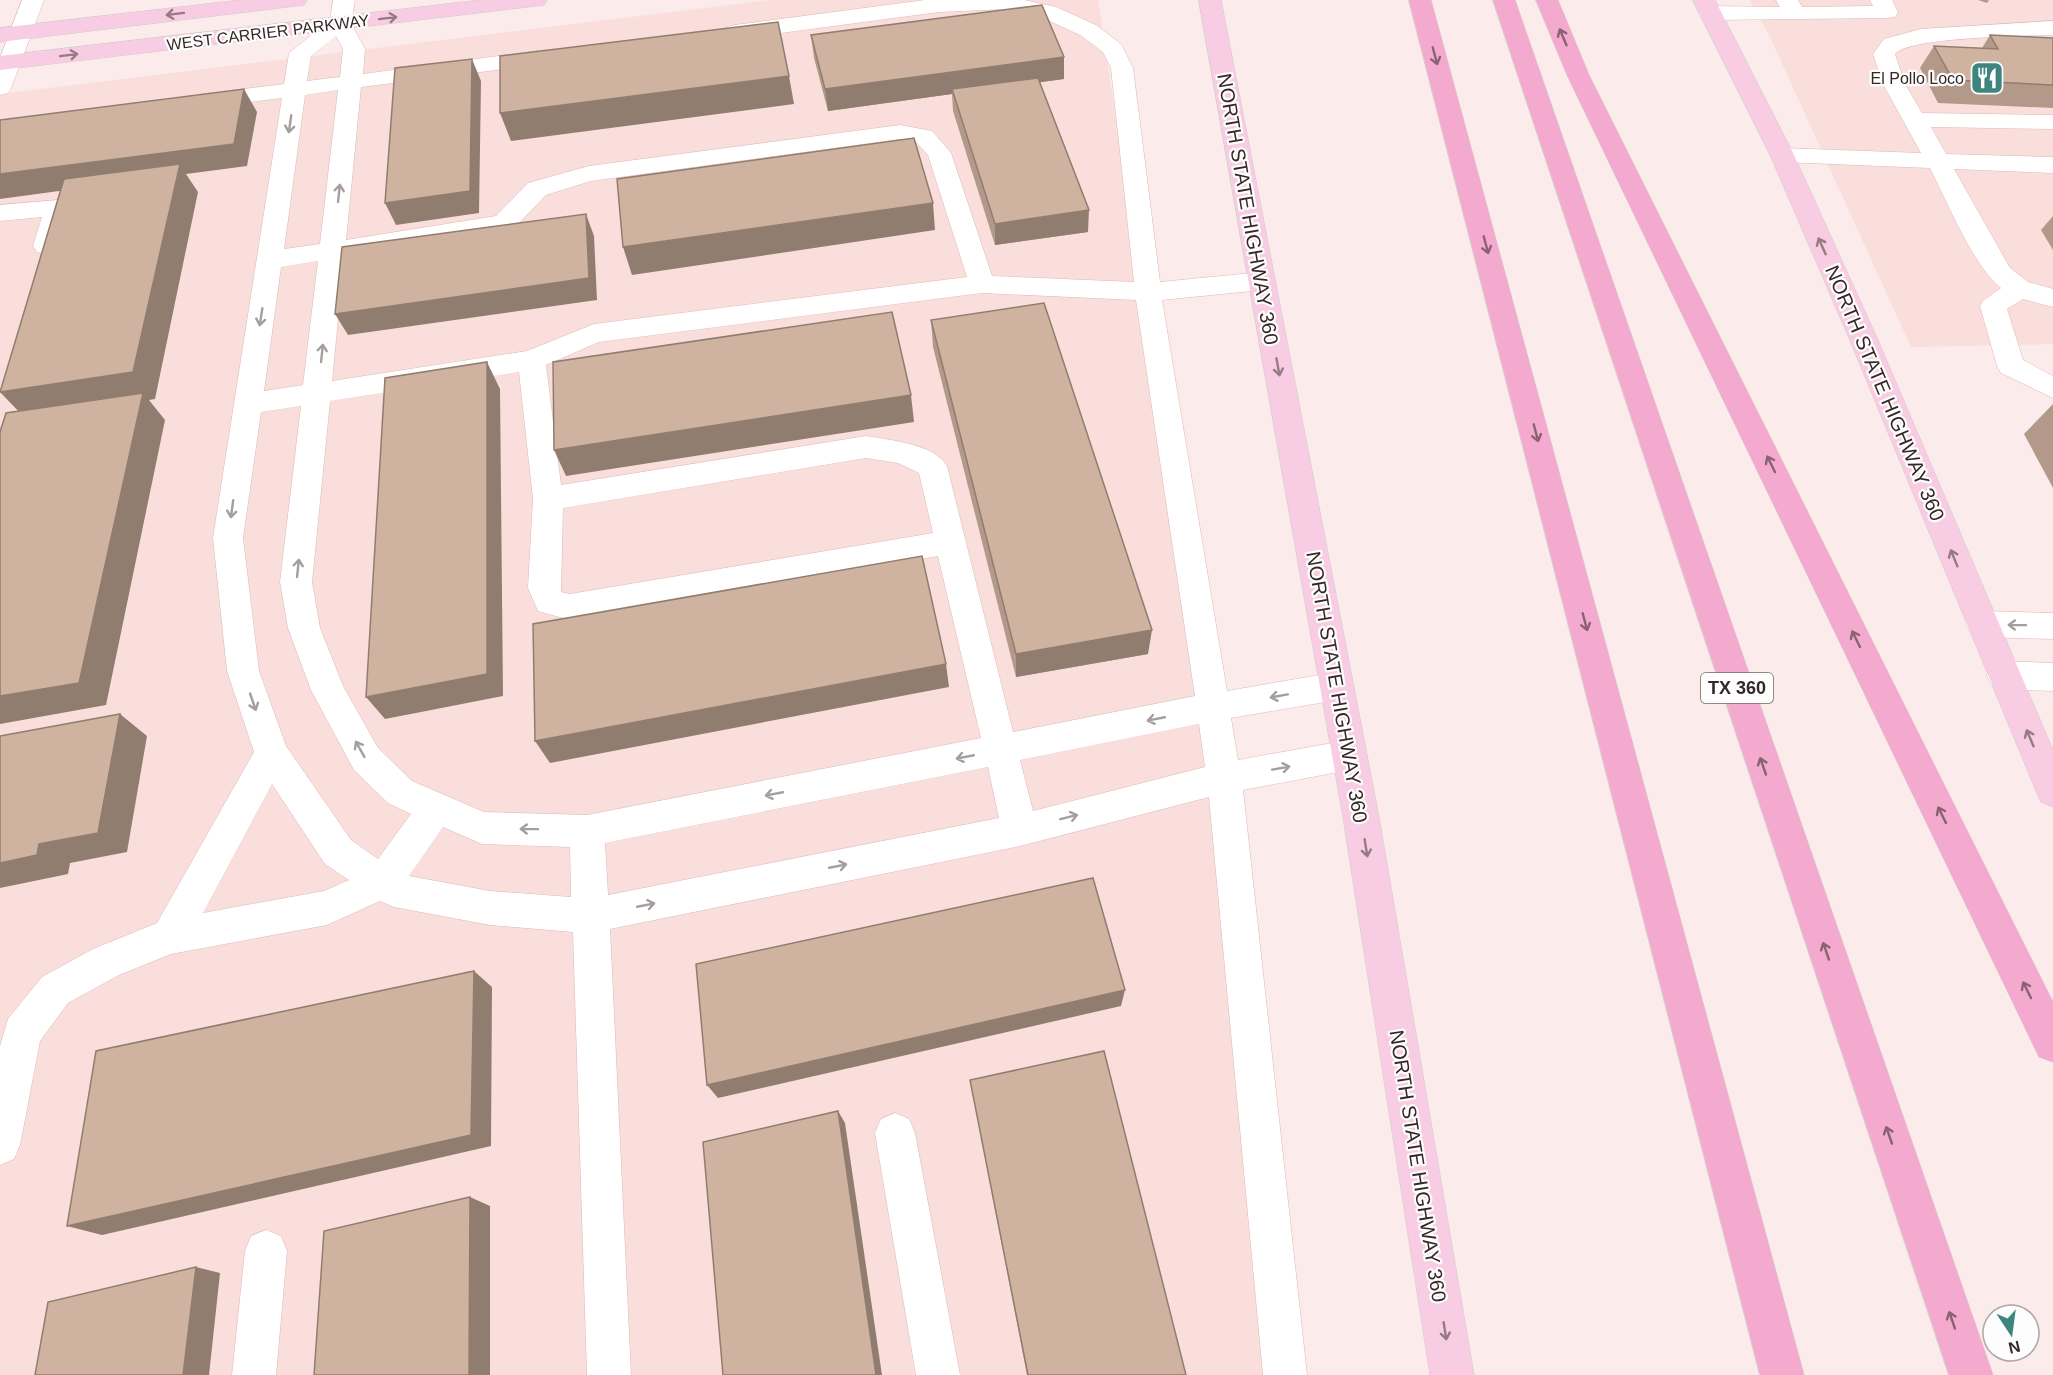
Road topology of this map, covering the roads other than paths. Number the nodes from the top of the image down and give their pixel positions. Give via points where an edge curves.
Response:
1 (33, 0) edge
2 (296, 0) edge
3 (536, 0) edge
4 (1210, 0) edge
5 (1420, 0) edge
6 (1504, 0) edge
7 (1547, 0) edge
8 (1881, 0) edge
9 (937, 3) edge
10 (218, 5) edge
11 (1842, 6) edge
12 (1707, 7) edge
13 (1791, 7) edge
14 (342, 12) edge
15 (2053, 28) edge
16 (10, 33) edge
17 (715, 35) edge
18 (2053, 45) edge
19 (1888, 49) junction
20 (562, 55) edge
21 (5, 63) edge
22 (351, 82) junction
23 (0, 87) edge
24 (294, 89) junction
25 (177, 104) edge
26 (1915, 120) junction
27 (2053, 122) edge
28 (1782, 155) junction
29 (1938, 161) junction
30 (2053, 165) edge
31 (0, 213) edge
32 (333, 251) junction
33 (270, 260) junction
34 (38, 274) edge
35 (1262, 282) junction
36 (982, 284) junction
37 (2019, 289) junction
38 (1148, 292) junction
39 (2053, 298) edge
40 (532, 360) junction
41 (2053, 388) edge
42 (318, 392) junction
43 (247, 404) junction
44 (548, 499) junction
45 (950, 542) junction
46 (1982, 624) junction
47 (2053, 626) edge
48 (2003, 675) junction
49 (2053, 677) edge
50 (1337, 686) junction
51 (1214, 708) junction
52 (1000, 750) junction
53 (271, 753) junction
54 (1349, 755) junction
55 (1224, 778) junction
56 (2053, 792) edge
57 (436, 808) junction
58 (1020, 830) junction
59 (587, 831) junction
60 (383, 882) junction
61 (589, 916) junction
62 (170, 936) junction
63 (2053, 1042) edge
64 (895, 1133) dead end
65 (0, 1144) edge
66 (266, 1251) dead end
67 (254, 1375) edge
68 (609, 1375) edge
69 (938, 1375) edge
70 (1285, 1375) edge
71 (1452, 1375) edge
72 (1782, 1375) edge
73 (1971, 1375) edge

1 - 16 street
2 - 10 main road, WEST CARRIER PARKWAY
14 -> 3 main road, WEST CARRIER PARKWAY
4 - 35 main road, NORTH STATE HIGHWAY 360
5 -> 72 highway
73 -> 6 highway, TX 360
63 -> 7 highway via 1578,75
8 - 11 street via 1887,12
9 - 17 street
9 - 38 street via 1009,3 1047,12 1088,30 1113,49 1122,68
10 -> 16 main road, WEST CARRIER PARKWAY
11 - 13 street
12 - 13 street
12 - 28 main road, NORTH STATE HIGHWAY 360
21 -> 14 main road, WEST CARRIER PARKWAY
14 - 22 street via 354,49
14 - 24 street via 300,53
15 - 19 street via 1921,36
16 - 21 street
18 - 19 street
19 - 26 street via 1894,84
20 - 22 street
21 - 23 street
22 - 24 street
32 -> 22 street
24 - 25 street
24 -> 33 street
26 - 27 street
26 - 29 street
28 - 29 street
46 -> 28 main road, NORTH STATE HIGHWAY 360
29 - 30 street
29 - 37 street via 1984,249 2001,273
31 - 34 street via 58,208
32 - 33 street
32 - 36 street via 504,224 537,189 589,174 900,132 924,136 939,153
42 -> 32 street
33 -> 43 street
35 - 38 street
35 -> 50 main road, NORTH STATE HIGHWAY 360
36 - 38 street
36 - 40 street via 594,333
37 - 39 street
37 - 41 street via 1993,306 2011,366
38 - 51 street
40 - 42 street
40 - 44 street
42 - 43 street
57 -> 42 street via 400,792 366,759 328,690 304,628 296,582
43 -> 53 street via 228,538 243,671
44 - 45 street via 866,447 903,453 932,466
44 - 45 street via 544,588 549,602 570,607
45 - 52 street
47 -> 46 street
46 - 48 main road, NORTH STATE HIGHWAY 360
48 - 49 street
56 -> 48 main road, NORTH STATE HIGHWAY 360
50 -> 51 street
50 - 54 main road, NORTH STATE HIGHWAY 360
51 -> 52 street
51 - 55 street
52 - 58 street
52 -> 59 street
53 - 60 street via 338,852
53 - 62 street
55 -> 54 street
54 -> 71 main road, NORTH STATE HIGHWAY 360
58 -> 55 street
55 - 70 street
59 -> 57 street via 482,828
57 - 60 street
61 -> 58 street
59 - 61 street
60 - 61 street via 394,890 490,908
60 - 62 street via 327,908
61 - 68 street
62 - 65 street via 106,962 55,990 22,1033
64 - 69 street
66 - 67 street

